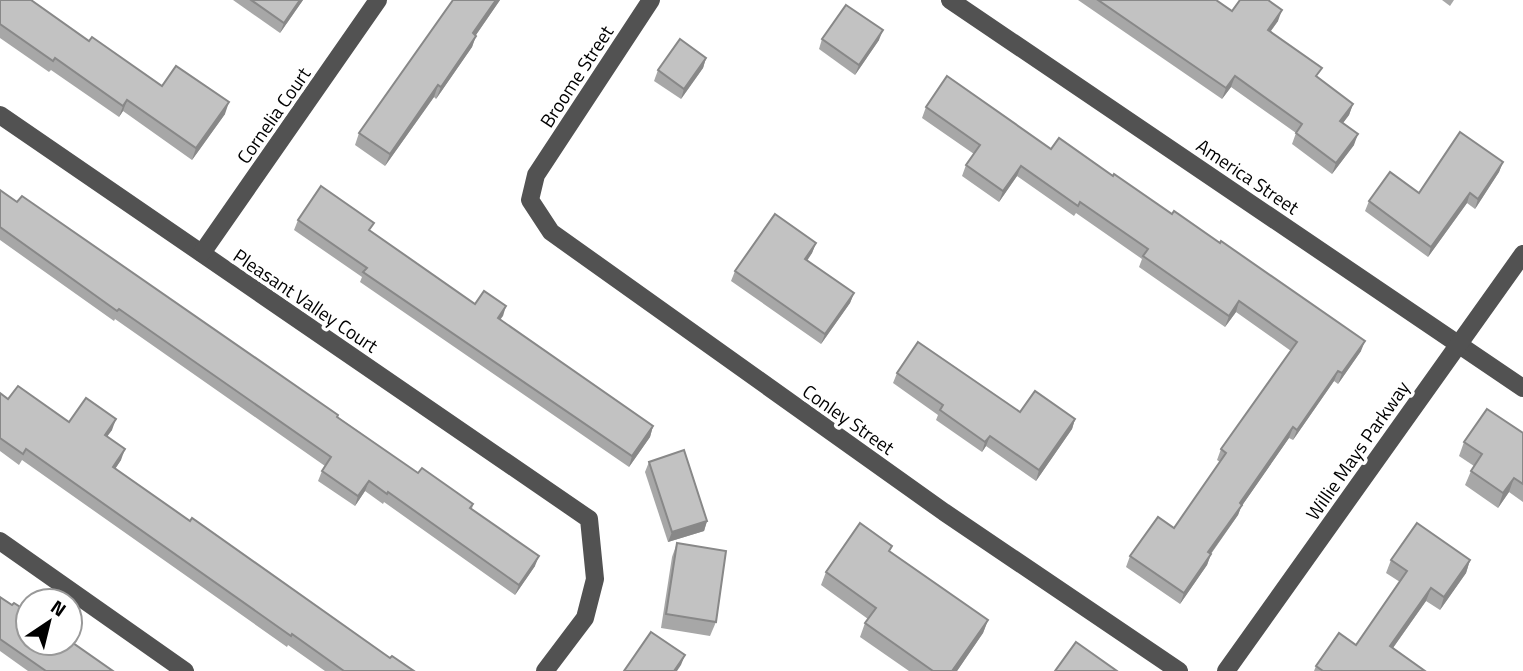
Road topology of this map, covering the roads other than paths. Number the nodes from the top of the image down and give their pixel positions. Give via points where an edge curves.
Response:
1 (378, 0) edge
2 (651, 0) edge
3 (950, 0) edge
4 (0, 115) edge
5 (536, 175) joint
6 (202, 253) junction
7 (1523, 254) edge
8 (1459, 344) junction
9 (1523, 388) edge
10 (0, 541) edge
11 (185, 671) edge
12 (545, 671) edge
13 (1179, 671) edge
14 (1226, 671) edge

1 - 6 street, Cornelia Court
2 - 5 street, Broome Street
3 - 8 street, America Street
4 - 6 street, Pleasant Valley Court
5 - 13 street, Conley Street via 530,201 551,232 944,512
6 - 12 street, Pleasant Valley Court via 589,519 595,579 585,618
7 - 8 street, Willie Mays Parkway
8 - 9 street, America Street
8 - 14 street, Willie Mays Parkway
10 - 11 street

